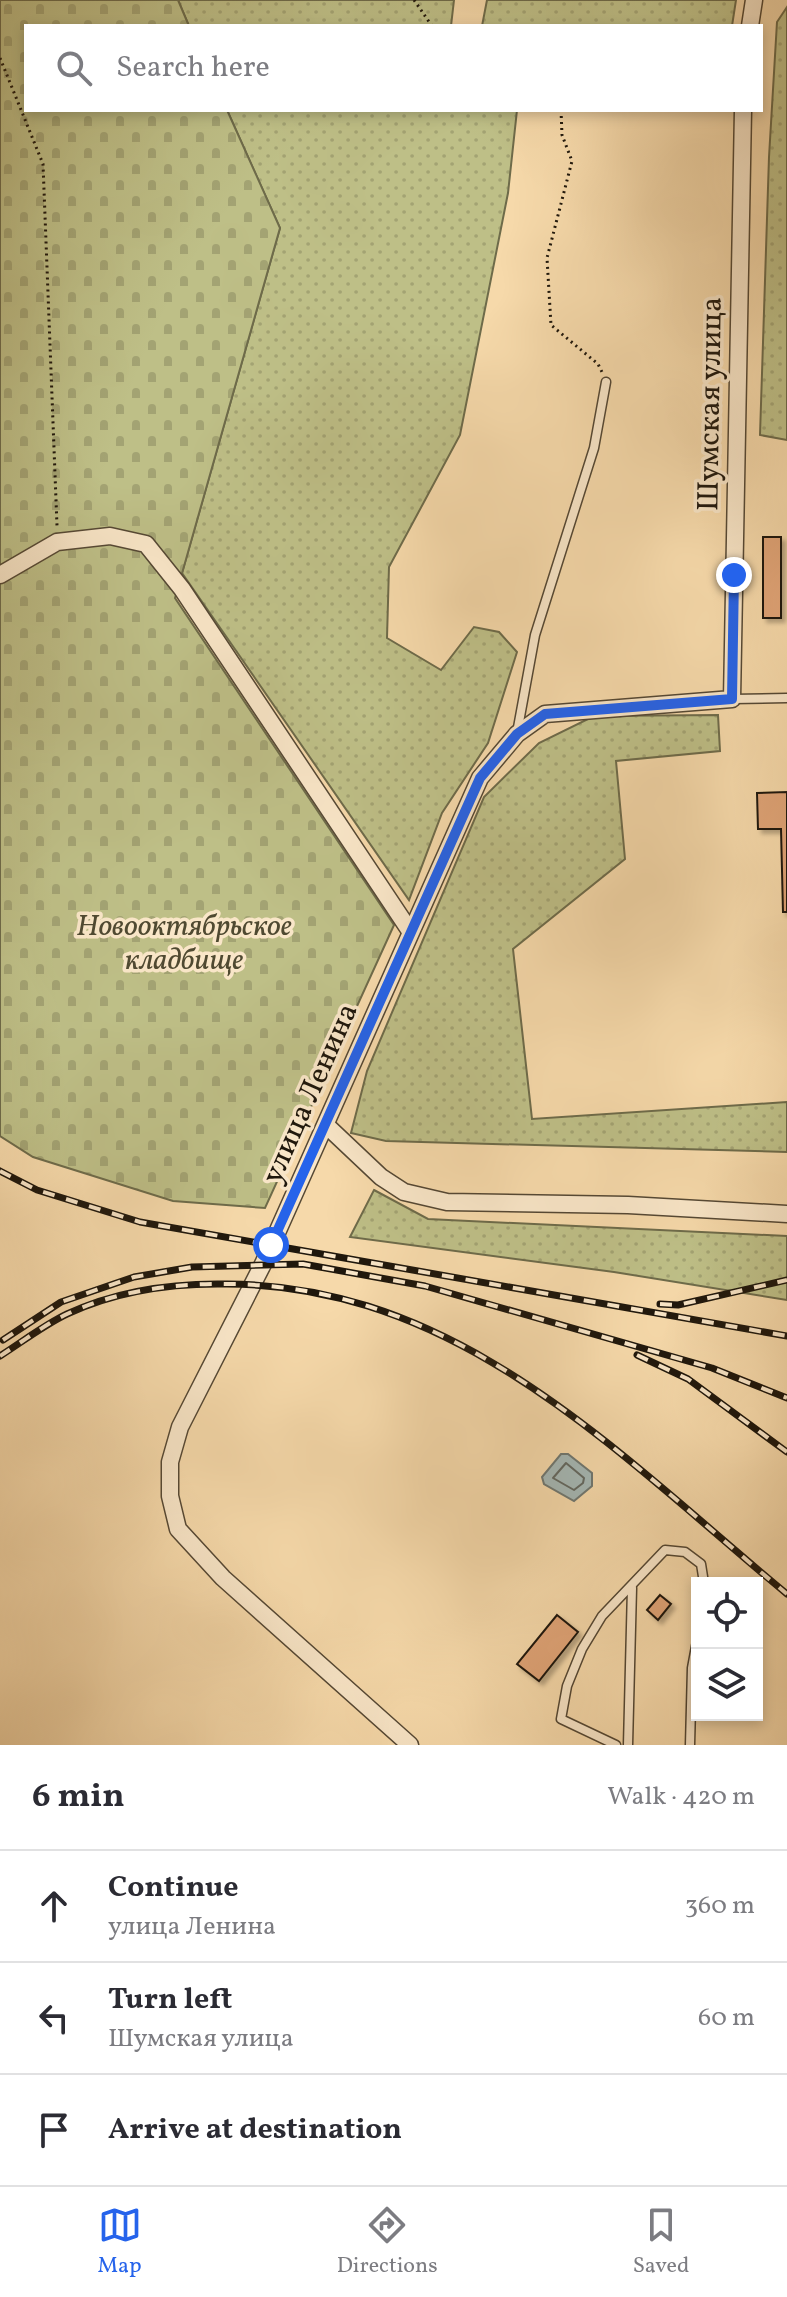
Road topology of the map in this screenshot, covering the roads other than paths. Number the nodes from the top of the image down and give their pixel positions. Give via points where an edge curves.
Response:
1 (754, 0) edge
2 (750, 24) edge
3 (743, 112) edge
4 (606, 382) road end
5 (0, 575) edge
6 (787, 698) edge
7 (732, 699) junction
8 (517, 734) junction
9 (410, 931) junction
10 (327, 1126) junction
11 (787, 1214) edge
12 (703, 1577) edge
13 (632, 1588) junction
14 (696, 1649) edge
15 (410, 1745) edge
16 (616, 1745) edge
17 (628, 1745) edge
18 (690, 1745) edge

1 - 2 street
3 - 7 street, Шумская улица
4 - 8 lane via 594,448 535,635
5 - 9 street via 57,542 110,536 146,544 182,589
6 - 7 lane
7 - 8 street, улица Ленина via 545,714
8 - 9 street, улица Ленина via 480,778
9 - 10 street, улица Ленина
10 - 11 street via 404,1192 447,1202
10 - 15 street, улица Ленина via 180,1427 170,1462 170,1496 178,1529 223,1578
12 - 13 lane via 701,1564 685,1552 665,1550
13 - 16 lane via 602,1616 582,1649 561,1719
13 - 17 lane
14 - 18 lane

